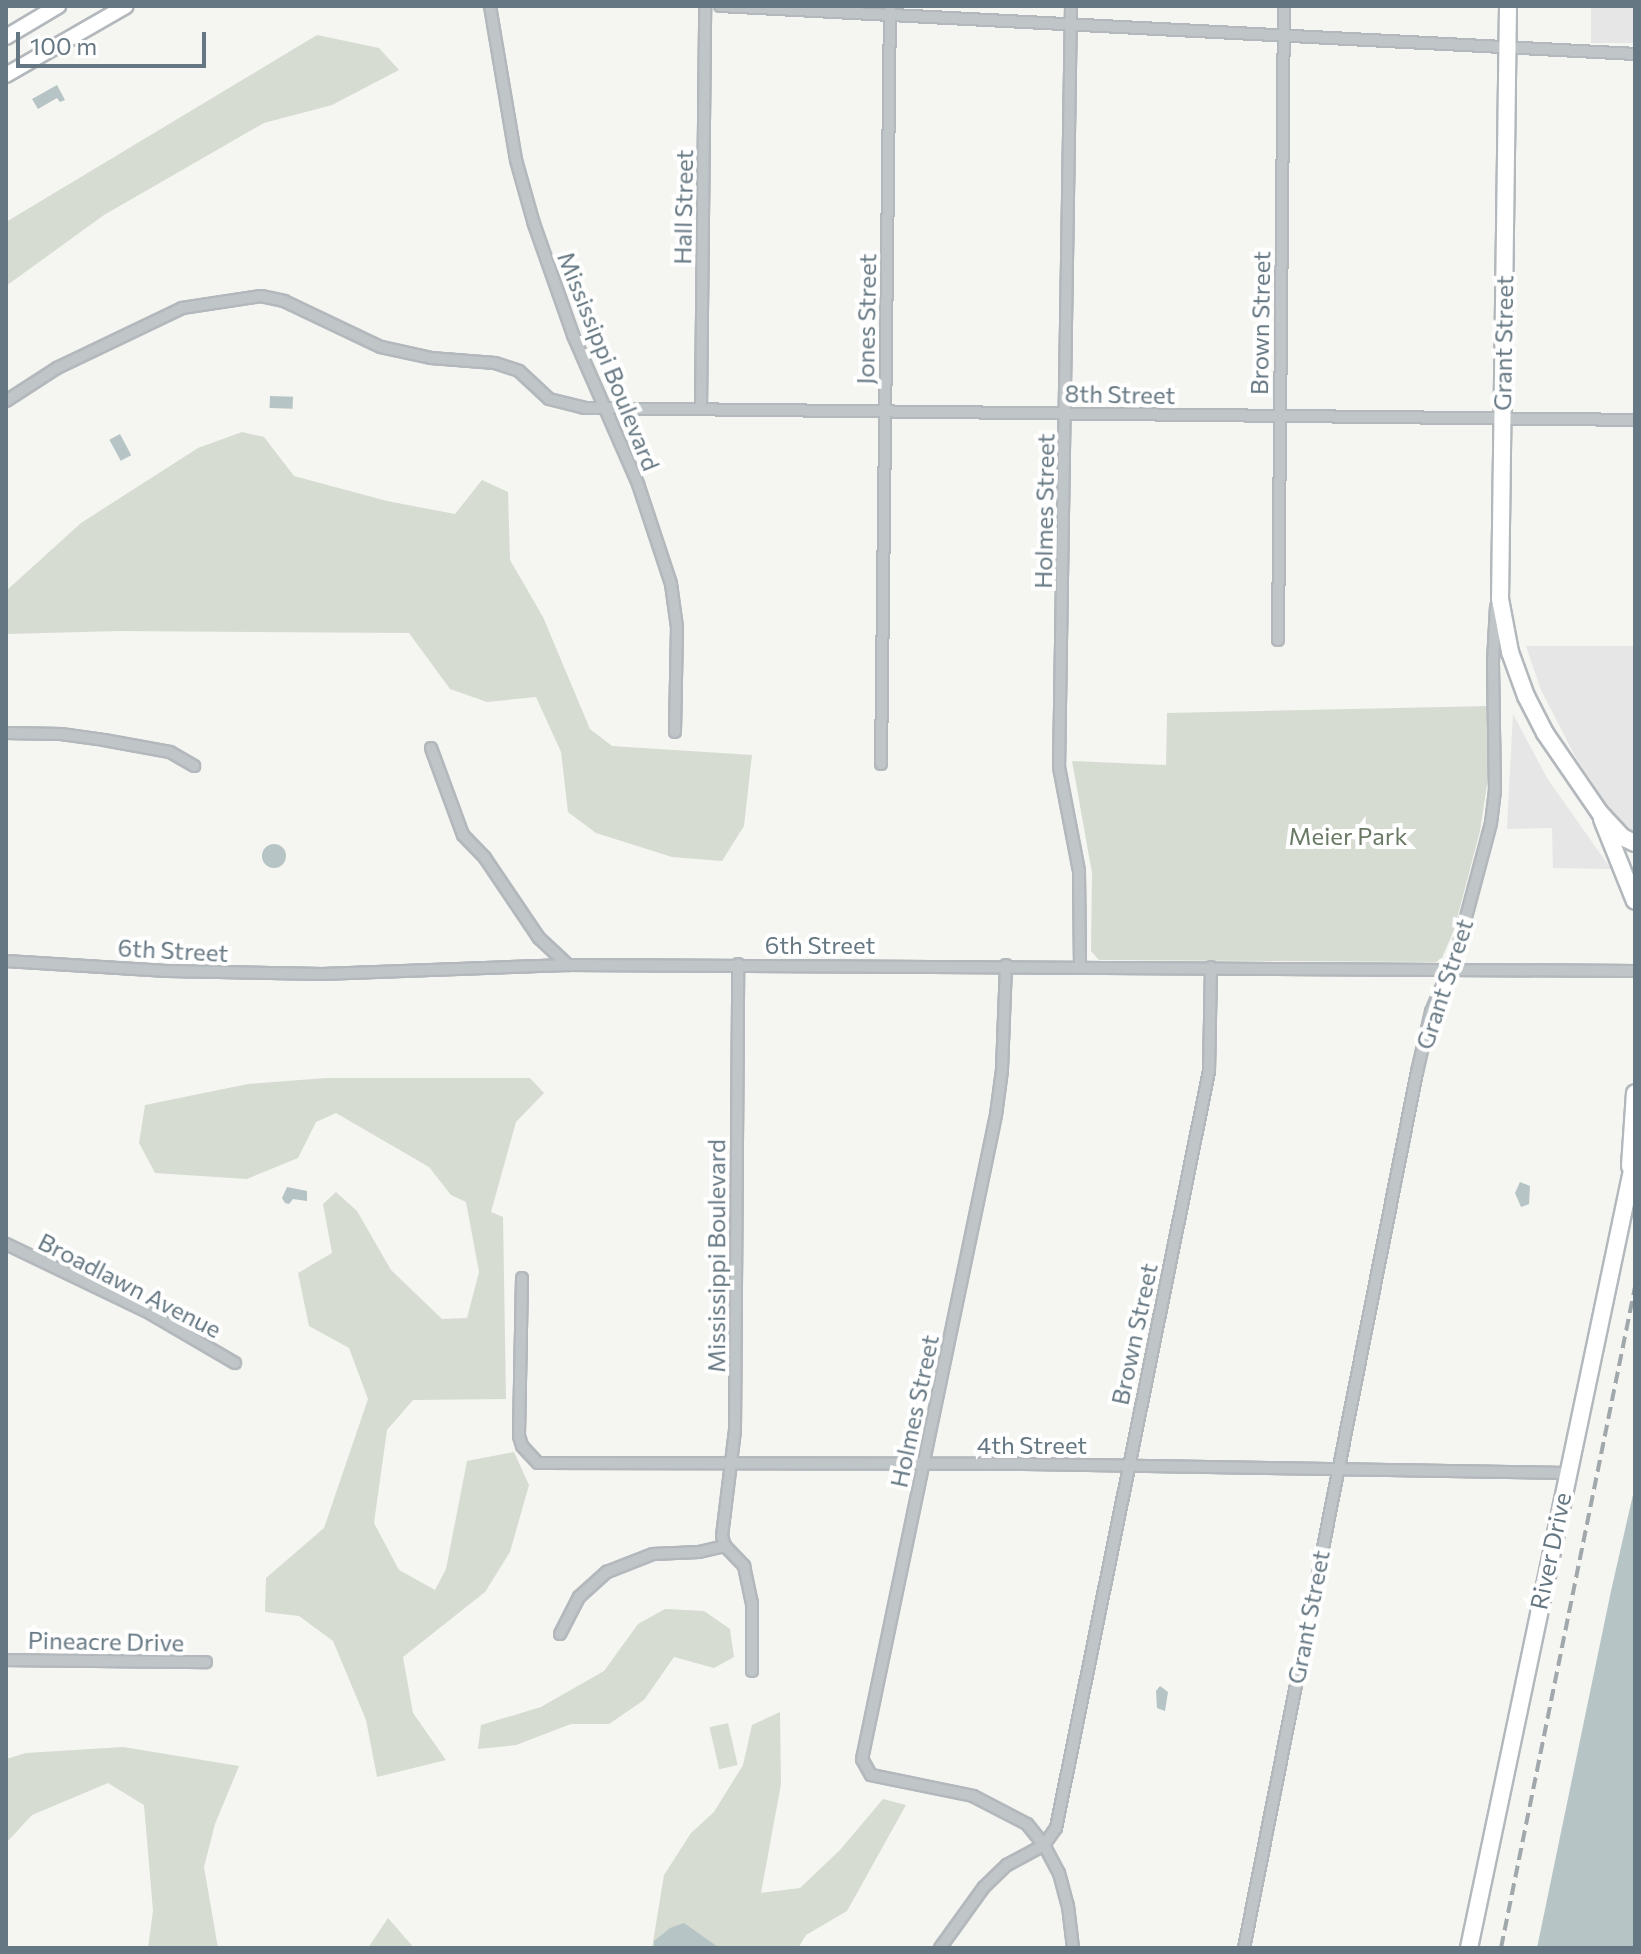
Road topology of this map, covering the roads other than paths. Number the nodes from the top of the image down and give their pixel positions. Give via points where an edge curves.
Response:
1 (58, 6) edge
2 (126, 6) edge
3 (490, 6) edge
4 (705, 6) edge
5 (720, 6) edge
6 (1071, 6) edge
7 (1284, 6) edge
8 (1508, 6) edge
9 (890, 10) edge
10 (1071, 25) junction
11 (1284, 36) junction
12 (6, 37) edge
13 (1508, 48) junction
14 (1635, 54) edge
15 (6, 75) edge
16 (6, 401) edge
17 (605, 408) junction
18 (701, 409) junction
19 (885, 411) junction
20 (1066, 413) junction
21 (1279, 416) junction
22 (1502, 418) junction
23 (1635, 420) edge
24 (1500, 545) junction
25 (1278, 640) dead end
26 (675, 732) dead end
27 (6, 733) edge
28 (431, 748) dead end
29 (881, 764) dead end
30 (194, 766) dead end
31 (1600, 813) junction
32 (1635, 843) edge
33 (1635, 901) edge
34 (6, 961) edge
35 (738, 964) junction
36 (568, 965) junction
37 (1006, 965) junction
38 (1080, 967) junction
39 (1211, 967) junction
40 (1446, 971) junction
41 (1635, 971) edge
42 (1635, 1093) edge
43 (1633, 1162) edge
44 (6, 1244) edge
45 (522, 1278) dead end
46 (235, 1363) dead end
47 (732, 1464) junction
48 (923, 1464) junction
49 (1128, 1466) junction
50 (1337, 1469) junction
51 (1567, 1473) junction
52 (725, 1546) junction
53 (560, 1634) dead end
54 (6, 1660) edge
55 (206, 1662) dead end
56 (752, 1671) dead end
57 (1044, 1845) junction
58 (940, 1948) edge
59 (1073, 1948) edge
60 (1244, 1948) edge
61 (1469, 1948) edge

1 - 12 main road
2 - 15 main road
3 - 17 street, Mississippi Boulevard via 516,160 534,224
4 - 18 street, Hall Street
5 - 9 street
6 - 10 street, Holmes Street
7 - 11 street, Brown Street
8 - 13 main road, Grant Street
9 - 10 street
9 - 19 street, Jones Street
10 - 11 street
10 - 20 street, Holmes Street
11 - 13 street
11 - 21 street, Brown Street
13 - 14 street
13 - 22 main road, Grant Street
16 - 17 street, 8th Street via 57,368 182,308 261,296 284,301 381,347 495,363 519,371 549,399
17 - 18 street, 8th Street
17 - 26 street, Mississippi Boulevard via 638,484 671,584 677,627
18 - 19 street, 8th Street
19 - 20 street, 8th Street
19 - 29 street, Jones Street
20 - 21 street, 8th Street
20 - 38 street, Holmes Street via 1059,767 1079,871
21 - 22 street, 8th Street
21 - 25 street, Brown Street
22 - 23 street, 8th Street
22 - 24 main road, Grant Street
24 - 31 main road via 1500,599 1510,652 1526,696
24 - 40 street, Grant Street via 1491,823 1457,951
27 - 30 street via 104,740 170,752
28 - 36 street via 463,835 485,858 539,938
31 - 32 main road
31 - 33 main road
34 - 36 street, 6th Street via 322,974
35 - 36 street, 6th Street
35 - 37 street, 6th Street
35 - 47 street, Mississippi Boulevard
37 - 38 street, 6th Street
37 - 48 street, Holmes Street via 996,1115
38 - 39 street, 6th Street
39 - 40 street, 6th Street
39 - 49 street, Brown Street via 1209,1071
40 - 41 street, 6th Street
40 - 50 street, Grant Street via 1417,1072
42 - 43 main road, River Drive
43 - 51 main road, River Drive
44 - 46 street, Broadlawn Avenue via 146,1311
45 - 47 street, 4th Street via 520,1429 522,1446 538,1463
47 - 48 street, 4th Street
47 - 52 street, Mississippi Boulevard
48 - 49 street, 4th Street
48 - 57 street, Holmes Street via 862,1759 871,1775 973,1796 1014,1816
49 - 50 street, 4th Street
49 - 57 street, Brown Street via 1060,1810
50 - 51 street, 4th Street
50 - 60 street, Grant Street
51 - 61 main road, River Drive
52 - 53 street via 653,1554 607,1572 579,1597
52 - 56 street via 744,1566 747,1578
54 - 55 street, Pineacre Drive
57 - 58 street via 1007,1865 984,1887
57 - 59 street, Holmes Street via 1059,1873

